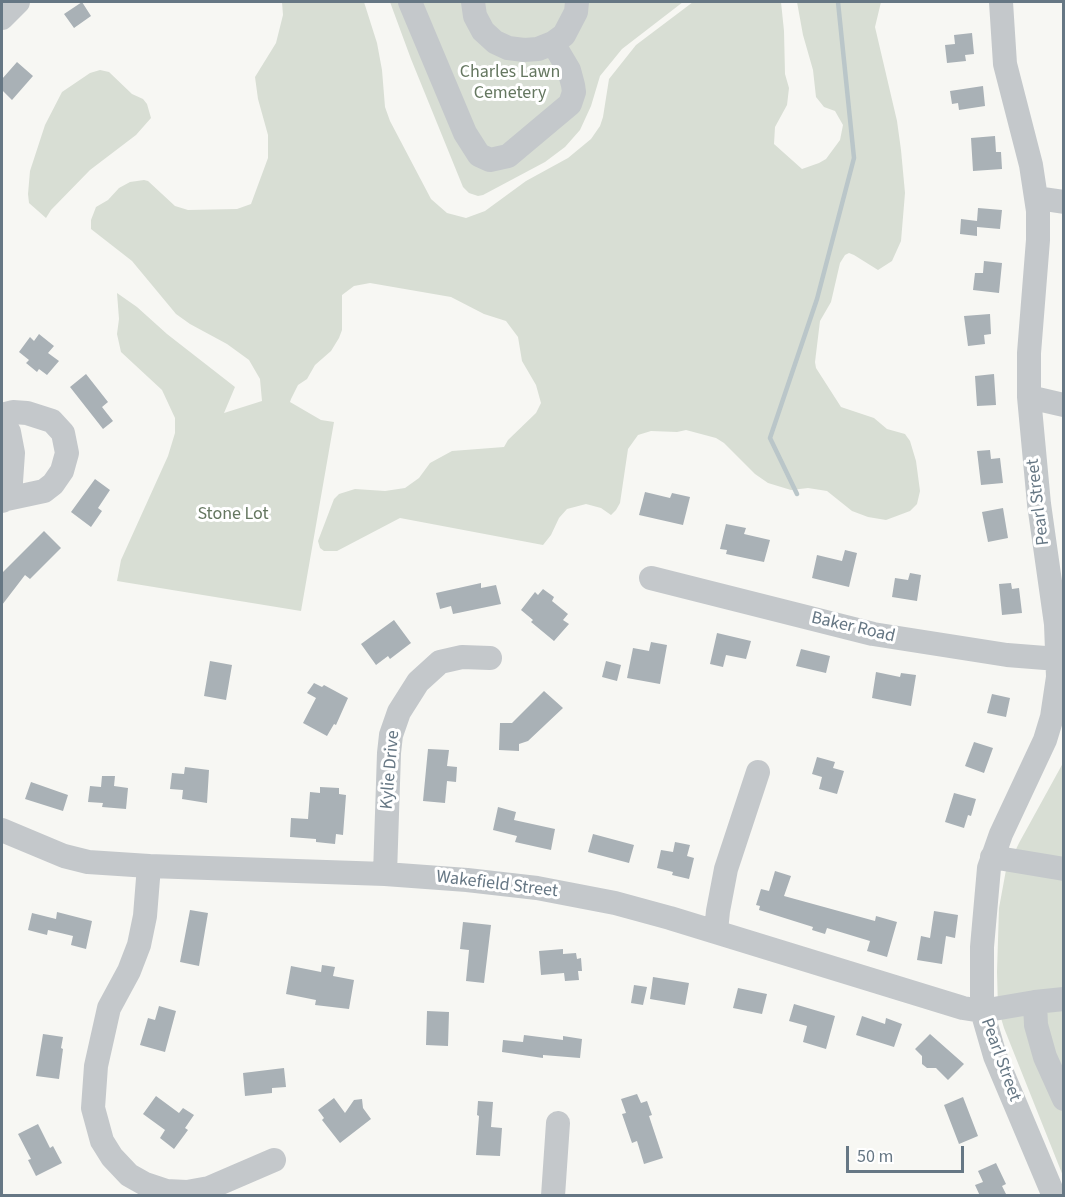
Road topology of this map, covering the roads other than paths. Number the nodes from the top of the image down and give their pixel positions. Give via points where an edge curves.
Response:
1 (18, 2) edge
2 (410, 2) edge
3 (472, 2) edge
4 (577, 2) edge
5 (1001, 2) edge
6 (2, 18) edge
7 (553, 42) junction
8 (1037, 198) junction
9 (1064, 202) edge
10 (1029, 397) junction
11 (1064, 405) edge
12 (2, 415) edge
13 (2, 420) edge
14 (2, 501) edge
15 (651, 578) dead end
16 (490, 658) dead end
17 (1058, 659) junction
18 (1058, 718) edge
19 (758, 772) dead end
20 (2, 830) edge
21 (992, 856) junction
22 (149, 866) junction
23 (1064, 868) edge
24 (385, 874) junction
25 (716, 931) junction
26 (1064, 999) edge
27 (1035, 1002) junction
28 (982, 1011) junction
29 (1064, 1099) edge
30 (558, 1123) dead end
31 (274, 1160) dead end
32 (553, 1196) edge
33 (1054, 1196) edge

1 - 6 street
2 - 7 street via 465,133 479,155 490,160 508,156 570,104 574,92 569,70
3 - 7 street via 483,31 495,42 524,50
4 - 7 street via 571,25
5 - 8 street, Pearl Street via 1005,64
8 - 9 street
8 - 10 street, Pearl Street
10 - 11 street
10 - 17 street, Pearl Street
12 - 14 street via 27,413 52,421 63,433 67,453 62,471 44,491
13 - 14 street via 13,453 11,482
15 - 17 street, Baker Road via 873,634
16 - 24 street, Kylie Drive via 462,657 435,665 410,691 399,712 389,753
17 - 18 street, Pearl Street
18 - 21 street, Pearl Street
19 - 25 street via 726,868
20 - 22 street, Wakefield Street via 76,860
21 - 23 street
21 - 28 street, Pearl Street via 984,924
22 - 24 street, Wakefield Street
22 - 31 street via 139,945 109,1008 96,1066 93,1108 102,1141 129,1175 166,1191 209,1188
24 - 25 street, Wakefield Street via 537,888 615,903
25 - 28 street, Wakefield Street
26 - 27 street
27 - 28 street
27 - 29 street via 1042,1046
28 - 33 street, Pearl Street via 995,1056
30 - 32 street

